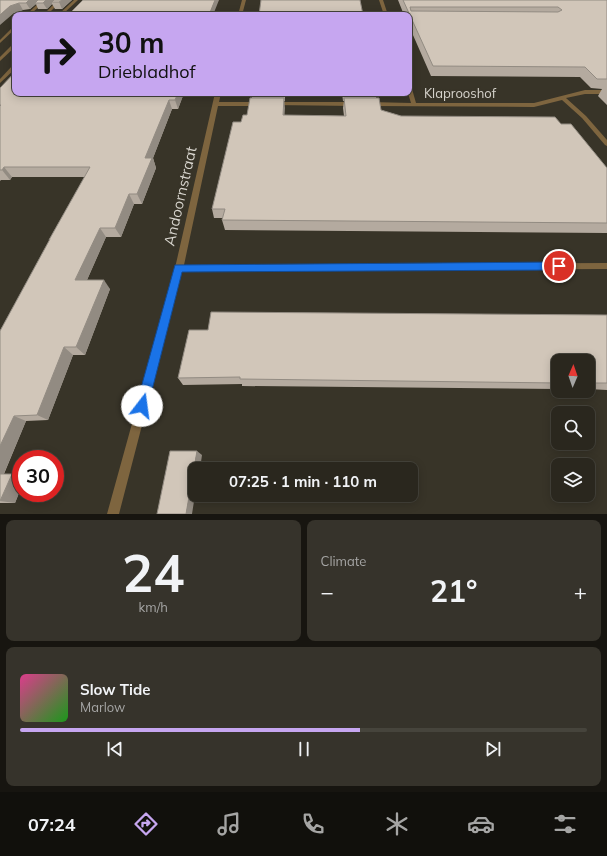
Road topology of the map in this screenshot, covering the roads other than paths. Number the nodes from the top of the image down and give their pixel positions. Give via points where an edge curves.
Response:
1 (44, 0) edge
2 (60, 0) edge
3 (76, 0) edge
4 (244, 0) edge
5 (381, 0) edge
6 (31, 12) edge
7 (48, 12) edge
8 (63, 12) edge
9 (241, 12) edge
10 (385, 12) edge
11 (12, 30) edge
12 (0, 42) edge
13 (12, 48) edge
14 (0, 60) edge
15 (12, 69) edge
16 (0, 82) edge
17 (607, 92) edge
18 (217, 96) edge
19 (411, 96) edge
20 (562, 97) junction
21 (215, 104) junction
22 (263, 104) edge
23 (271, 104) edge
24 (358, 104) edge
25 (366, 104) edge
26 (414, 104) junction
27 (607, 144) edge
28 (607, 266) edge
29 (179, 268) junction
30 (113, 514) edge

1 - 6 street
2 - 7 street
3 - 8 street
4 - 9 street
5 - 10 street
11 - 12 street
13 - 14 street
15 - 16 street
17 - 20 street, Klaprooshof via 585,92
18 - 21 street, Andoornstraat
19 - 26 street
20 - 26 street, Klaprooshof via 534,105
20 - 27 street via 584,117
21 - 22 street
21 - 29 street, Andoornstraat
23 - 24 street
25 - 26 street, Klaprooshof
28 - 29 street
29 - 30 street, Andoornstraat

